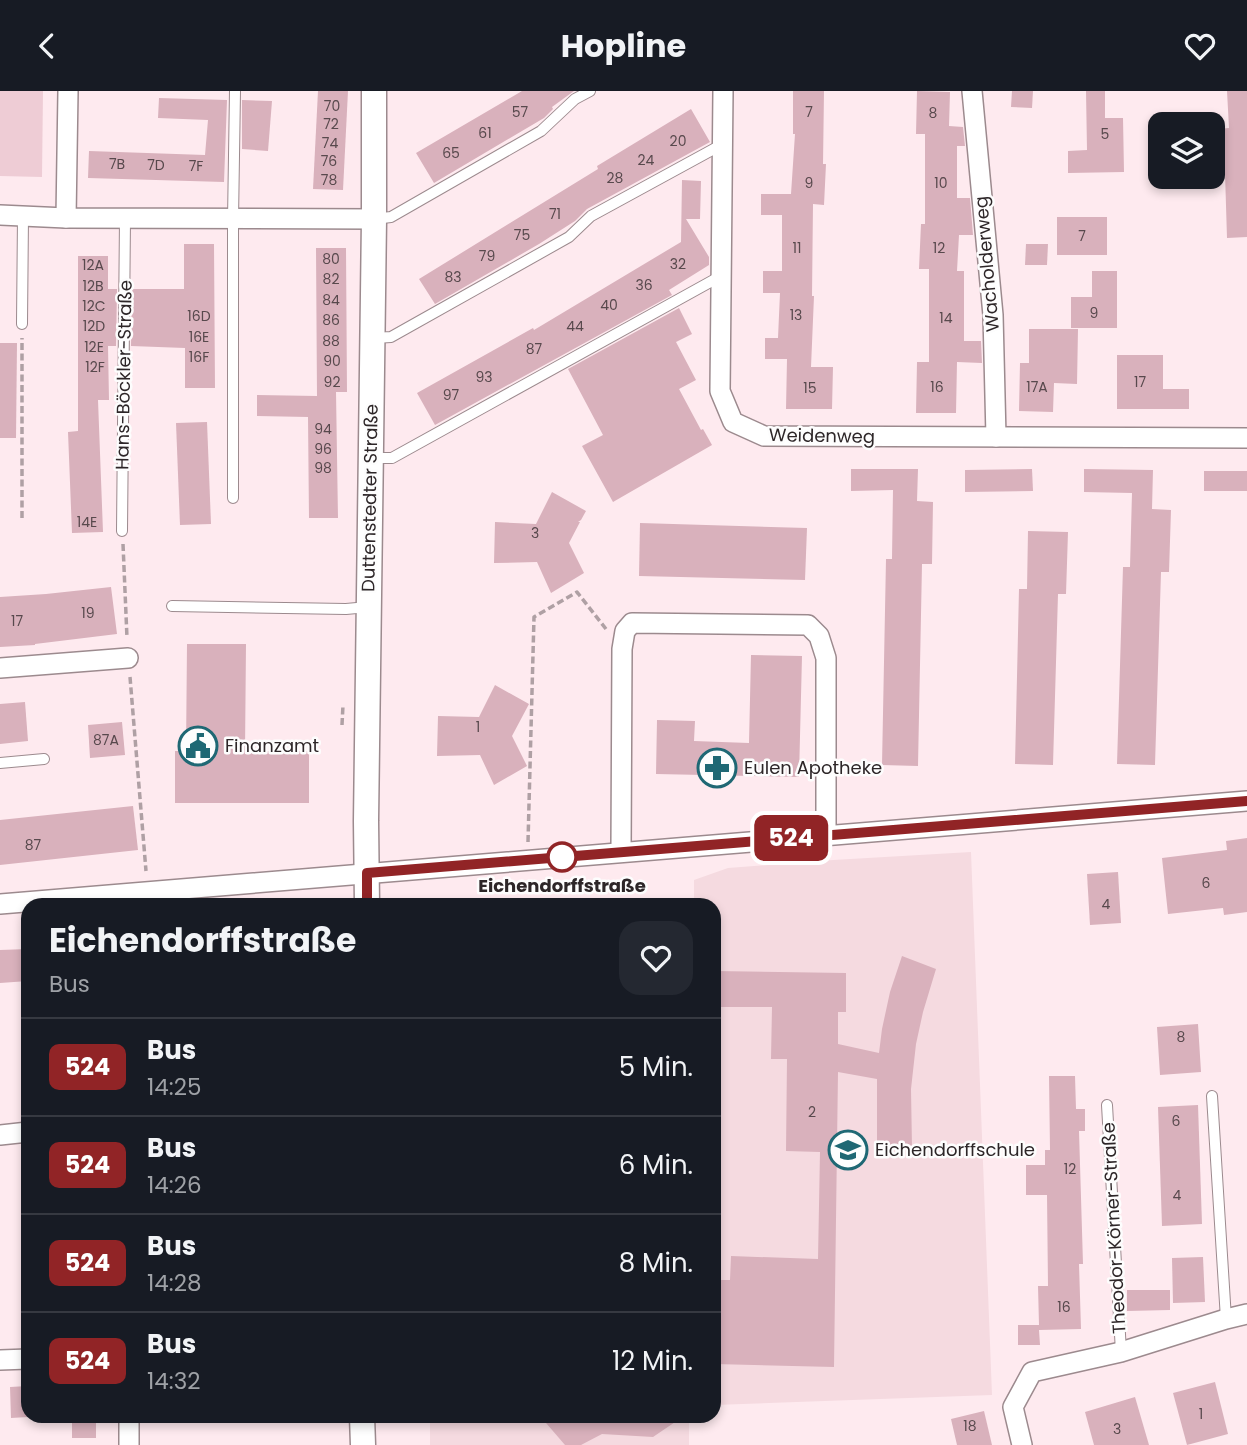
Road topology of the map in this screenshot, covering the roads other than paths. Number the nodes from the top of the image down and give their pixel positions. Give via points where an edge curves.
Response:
1 (68, 91) edge
2 (234, 91) edge
3 (374, 91) edge
4 (590, 91) edge
5 (723, 91) edge
6 (972, 91) edge
7 (723, 143) junction
8 (0, 215) edge
9 (23, 216) junction
10 (66, 218) junction
11 (125, 219) junction
12 (374, 219) junction
13 (233, 220) junction
14 (721, 276) junction
15 (22, 324) road end
16 (372, 338) junction
17 (996, 437) junction
18 (1247, 437) edge
19 (371, 458) junction
20 (233, 498) dead end
21 (122, 531) road end
22 (172, 606) dead end
23 (368, 607) junction
24 (128, 658) road end
25 (0, 668) edge
26 (44, 759) dead end
27 (0, 763) edge
28 (1247, 801) edge
29 (826, 835) junction
30 (621, 852) junction
31 (367, 873) junction
32 (136, 896) edge
33 (102, 898) edge
34 (368, 898) edge
35 (21, 903) edge
36 (0, 904) edge
37 (1212, 1096) dead end
38 (1107, 1105) dead end
39 (21, 1133) edge
40 (0, 1135) edge
41 (1247, 1314) edge
42 (1226, 1319) junction
43 (1121, 1352) junction
44 (21, 1359) edge
45 (0, 1360) edge
46 (129, 1423) edge
47 (362, 1423) edge
48 (129, 1445) edge
49 (363, 1445) edge
50 (1022, 1445) edge

1 - 10 street
2 - 13 lane
3 - 12 street, Duttenstedter Straße
4 - 12 lane via 541,131 391,217
5 - 7 street, Weidenweg
6 - 17 street, Wacholderweg via 993,315
7 - 14 street, Weidenweg
7 - 16 lane via 591,216 569,237 391,337
8 - 9 street
9 - 10 street
9 - 15 lane
10 - 11 street
11 - 13 street
11 - 21 lane, Hans-Böckler-Straße
12 - 13 street
12 - 16 street, Duttenstedter Straße
13 - 20 lane
14 - 17 street, Weidenweg via 720,391 733,422 764,436
14 - 19 lane via 392,458
16 - 19 street, Duttenstedter Straße
17 - 18 street, Weidenweg
19 - 23 street, Duttenstedter Straße
22 - 23 lane
23 - 31 street, Duttenstedter Straße
24 - 25 street
26 - 27 lane
28 - 29 street
29 - 30 street
29 - 30 street via 826,658 819,636 808,625 632,623 625,631 622,649
30 - 31 street
31 - 32 street
31 - 34 street, Duttenstedter Straße
32 - 33 street
35 - 36 street
37 - 42 lane
38 - 43 lane, Theodor-Körner-Straße
39 - 40 street
41 - 42 street, Theodor-Körner-Straße
42 - 43 street, Theodor-Körner-Straße
43 - 50 street, Theodor-Körner-Straße via 1032,1372 1013,1407
44 - 45 street
46 - 48 street
47 - 49 street

